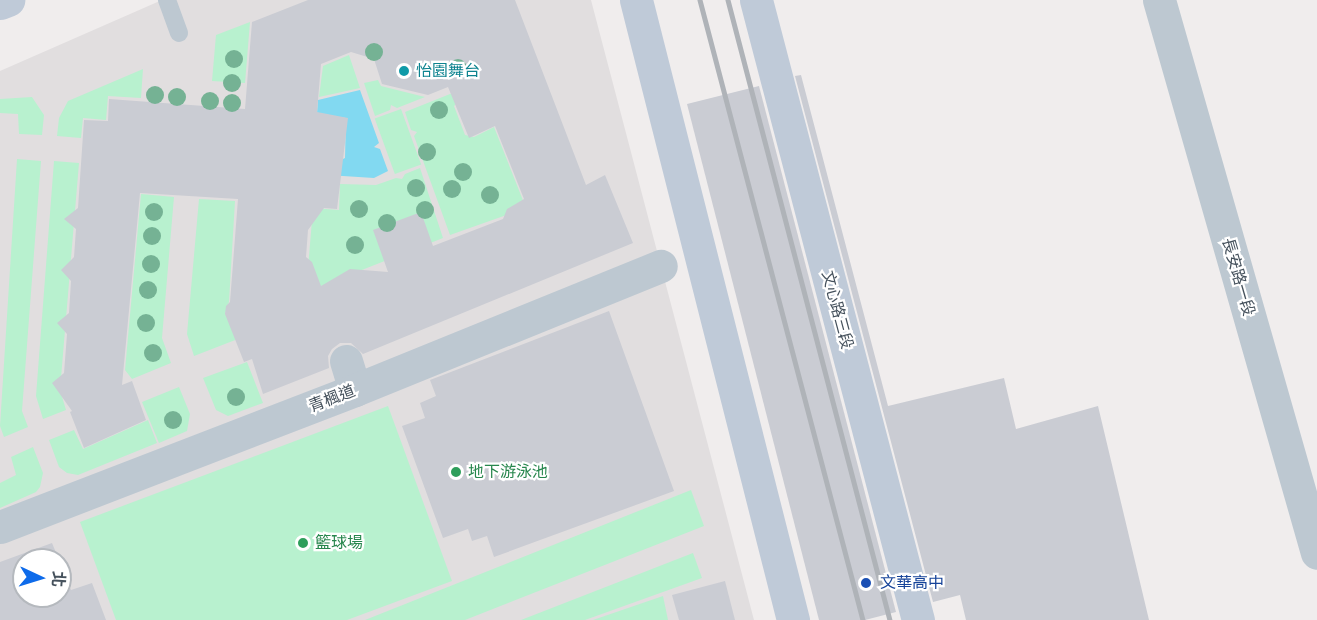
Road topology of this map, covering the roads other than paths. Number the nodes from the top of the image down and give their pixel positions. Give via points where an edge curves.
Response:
1 (8, 0) edge
2 (167, 0) edge
3 (636, 0) edge
4 (756, 0) edge
5 (1159, 0) edge
6 (0, 3) edge
7 (179, 33) dead end
8 (661, 266) dead end
9 (0, 527) edge
10 (1317, 553) edge
11 (793, 620) edge
12 (918, 620) edge

1 - 6 main road
2 - 7 lane
3 - 11 main road
4 - 12 main road, 文心路三段
5 - 10 street, 長安路一段
8 - 9 street, 青楓道 via 350,375

